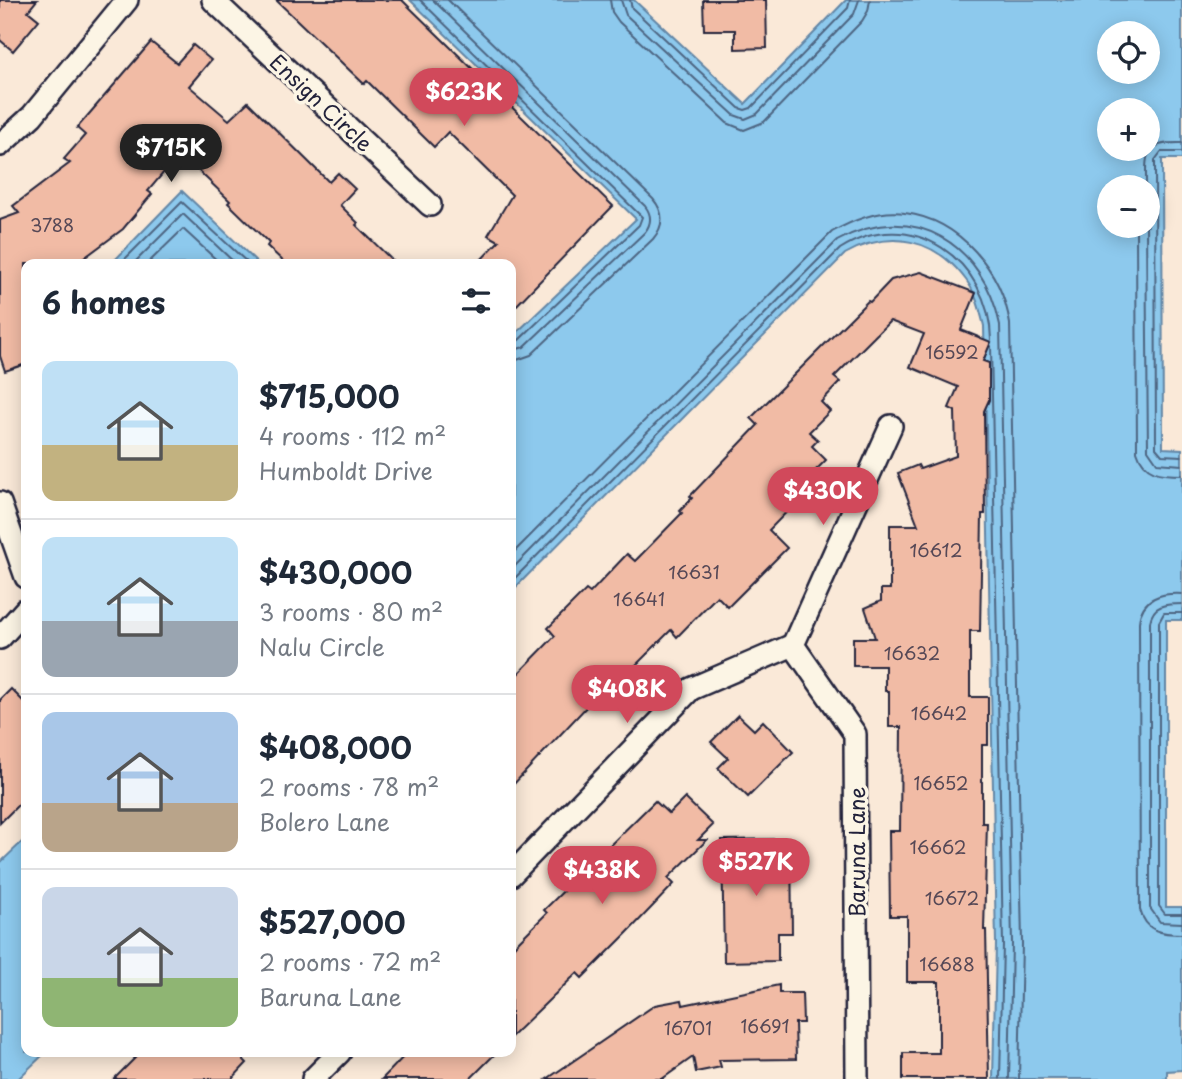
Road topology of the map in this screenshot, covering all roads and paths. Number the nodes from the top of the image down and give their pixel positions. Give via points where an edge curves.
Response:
1 (127, 0) edge
2 (213, 0) edge
3 (0, 145) edge
4 (430, 205) dead end
5 (891, 426) dead end
6 (0, 503) edge
7 (21, 563) edge
8 (21, 615) edge
9 (0, 638) edge
10 (793, 645) junction
11 (516, 870) edge
12 (335, 1057) edge
13 (313, 1079) edge
14 (857, 1079) edge

1 - 3 street via 32,116
2 - 4 street, Ensign Circle
5 - 10 street
6 - 7 street
8 - 9 street
10 - 11 street via 691,689
10 - 14 street, Baruna Lane via 855,734
12 - 13 street

